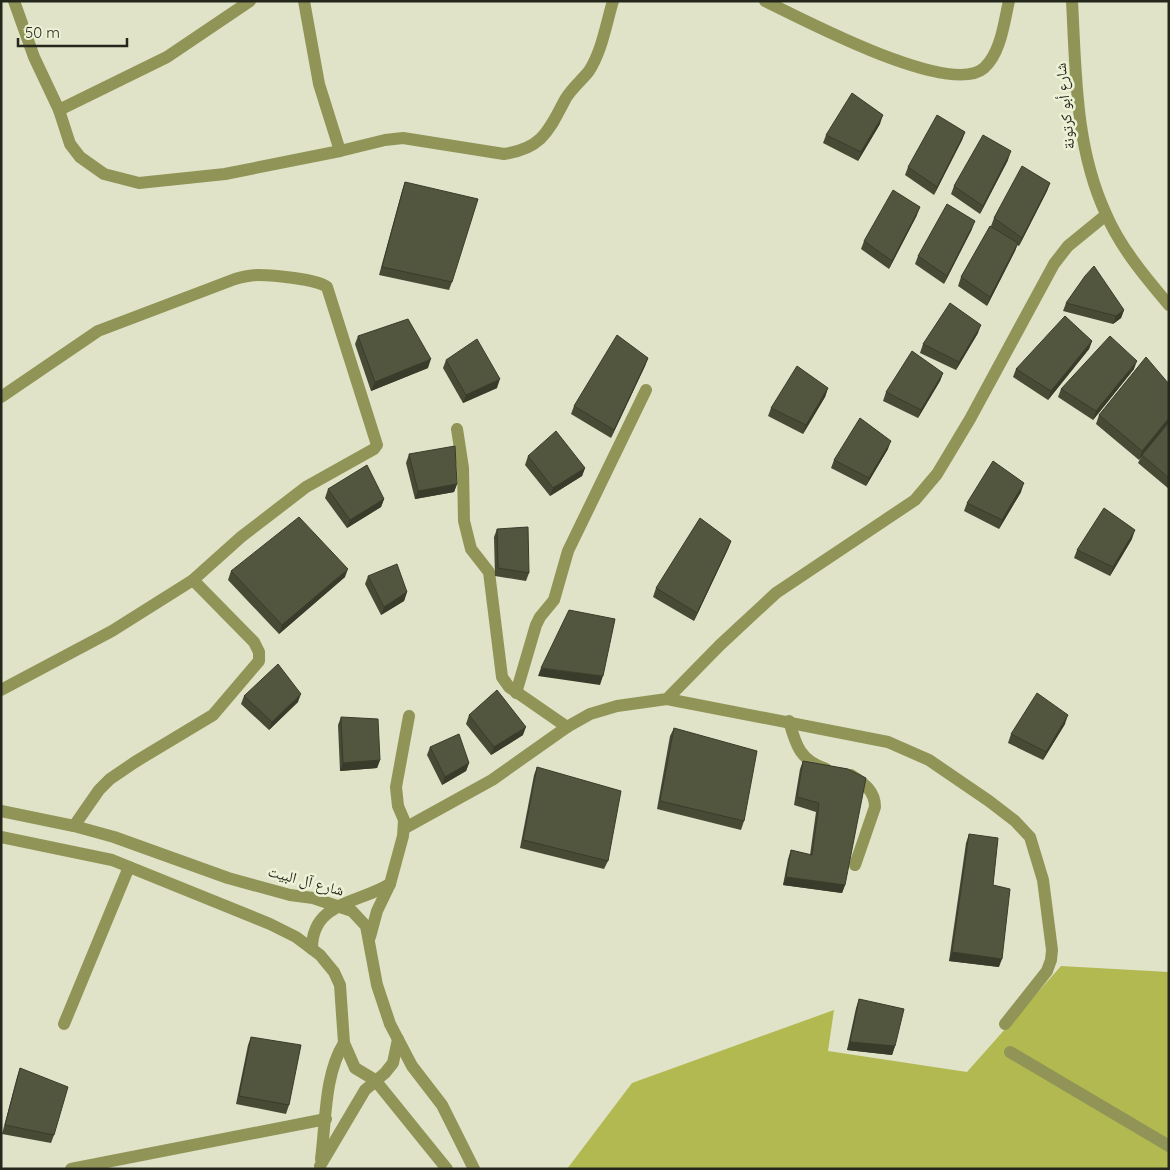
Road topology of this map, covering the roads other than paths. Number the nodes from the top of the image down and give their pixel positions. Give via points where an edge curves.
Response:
1 (14, 1) edge
2 (250, 1) edge
3 (304, 1) edge
4 (614, 1) edge
5 (765, 1) edge
6 (1009, 1) edge
7 (1072, 1) edge
8 (59, 110) junction
9 (340, 151) junction
10 (1106, 215) junction
11 (1169, 305) edge
12 (646, 390) dead end
13 (1, 397) edge
14 (457, 430) dead end
15 (193, 580) junction
16 (1, 690) edge
17 (516, 693) junction
18 (667, 699) junction
19 (409, 716) dead end
20 (789, 721) junction
21 (567, 727) junction
22 (830, 770) edge
23 (851, 775) edge
24 (1, 811) edge
25 (74, 826) junction
26 (405, 828) junction
27 (1, 837) edge
28 (855, 865) dead end
29 (129, 867) junction
30 (390, 884) junction
31 (338, 906) junction
32 (370, 939) junction
33 (312, 949) junction
34 (64, 1024) dead end
35 (1005, 1024) dead end
36 (398, 1039) junction
37 (344, 1043) junction
38 (1010, 1052) dead end
39 (375, 1080) junction
40 (326, 1119) junction
41 (1169, 1146) edge
42 (320, 1168) edge
43 (71, 1169) edge
44 (447, 1169) edge
45 (474, 1169) edge

1 - 8 street via 34,58
2 - 8 street via 167,57
3 - 9 street via 319,84
4 - 9 street via 589,70 567,96 552,126 538,142 504,154 403,138
5 - 6 street via 873,52 918,68 960,76 983,69 992,59
7 - 10 street, شارع أبو كرتونة via 1082,137
8 - 9 street via 70,144 80,158 104,174 139,183 224,174
10 - 11 street, شارع أبو كرتونة
10 - 18 street via 1068,246 1054,264 970,419 924,491 770,597
12 - 17 street via 568,551 554,600 536,625
13 - 15 street via 98,331 235,279 271,276 327,287 377,446 306,487 241,537
14 - 17 street via 464,468 466,528 472,549 490,572 502,677
15 - 16 street via 112,630
15 - 25 street via 254,642 259,661 213,715 110,779
17 - 21 street
18 - 20 street
18 - 21 street via 601,709
19 - 26 street via 396,787
20 - 22 street via 798,749 814,765
20 - 35 street via 888,742 915,752 989,801 1030,837 1043,880 1051,960 1041,979
21 - 26 street via 492,780
23 - 28 street via 864,784 875,799
24 - 25 street, شارع آل البيت
25 - 31 street, شارع آل البيت via 228,878
26 - 30 street
27 - 29 street via 103,858
29 - 33 street via 270,924
29 - 34 street
30 - 31 street
30 - 32 street via 377,910
31 - 32 street, شارع آل البيت via 360,917
31 - 33 street via 326,912 317,923
32 - 36 street, شارع آل البيت via 382,1005
33 - 37 street via 334,972 340,985
36 - 39 street via 393,1063
36 - 45 street, شارع آل البيت via 412,1066 442,1105
37 - 39 street via 355,1068
37 - 40 street via 332,1066
38 - 41 street
39 - 42 street via 350,1112
39 - 44 street
40 - 42 street
40 - 43 street

